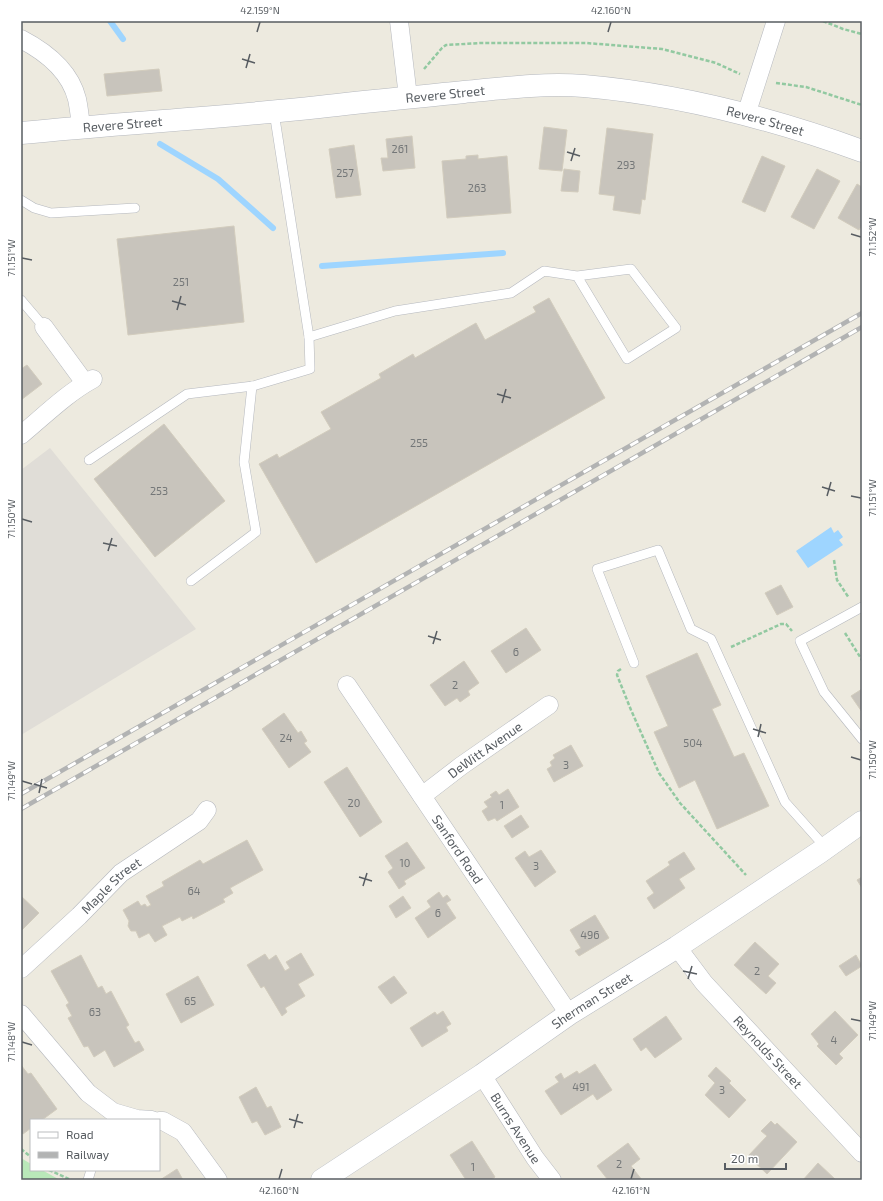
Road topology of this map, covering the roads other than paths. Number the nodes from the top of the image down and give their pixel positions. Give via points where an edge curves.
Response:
1 (399, 21) edge
2 (776, 21) edge
3 (21, 39) edge
4 (408, 97) junction
5 (274, 112) junction
6 (746, 115) junction
7 (82, 127) junction
8 (21, 134) edge
9 (862, 151) edge
10 (21, 200) edge
11 (135, 208) dead end
12 (577, 276) junction
13 (21, 300) edge
14 (44, 327) joint
15 (309, 338) junction
16 (252, 386) junction
17 (21, 435) edge
18 (89, 460) dead end
19 (192, 581) dead end
20 (860, 608) edge
21 (634, 663) road end
22 (347, 685) dead end
23 (549, 705) dead end
24 (862, 739) edge
25 (422, 796) junction
26 (207, 810) dead end
27 (862, 822) edge
28 (826, 848) junction
29 (677, 948) junction
30 (21, 969) edge
31 (21, 1014) edge
32 (569, 1014) junction
33 (482, 1075) junction
34 (112, 1116) edge
35 (138, 1119) edge
36 (160, 1121) edge
37 (862, 1153) edge
38 (218, 1180) edge
39 (322, 1180) edge
40 (552, 1180) edge

1 - 4 street
2 - 6 street
3 - 7 street via 51,58 66,74 77,98
4 - 5 street, Revere Street
4 - 6 street, Revere Street via 525,86 581,86 650,95
5 - 7 street, Revere Street
5 - 15 lane
6 - 9 street, Revere Street
7 - 8 street, Revere Street
10 - 11 lane via 34,208 51,213
12 - 12 lane via 627,359 676,328 631,269
12 - 15 lane via 544,271 511,293 395,311
13 - 14 lane
14 - 17 street via 89,381
15 - 16 lane via 310,369
16 - 18 lane via 187,394
16 - 19 lane via 244,462 256,532
20 - 24 lane via 800,641 824,692
21 - 28 lane via 597,569 658,550 691,629 711,639 785,802
22 - 25 street, Sanford Road
23 - 25 street, DeWitt Avenue
25 - 32 street, Sanford Road
26 - 30 street, Maple Street via 199,821 121,873
27 - 28 street, Sherman Street
28 - 29 street, Sherman Street
29 - 32 street, Sherman Street
29 - 37 street, Reynolds Street via 704,983
31 - 34 street via 88,1093
32 - 33 street, Sherman Street
33 - 39 street, Sherman Street
33 - 40 street, Burns Avenue
34 - 35 street
36 - 38 street via 183,1132

